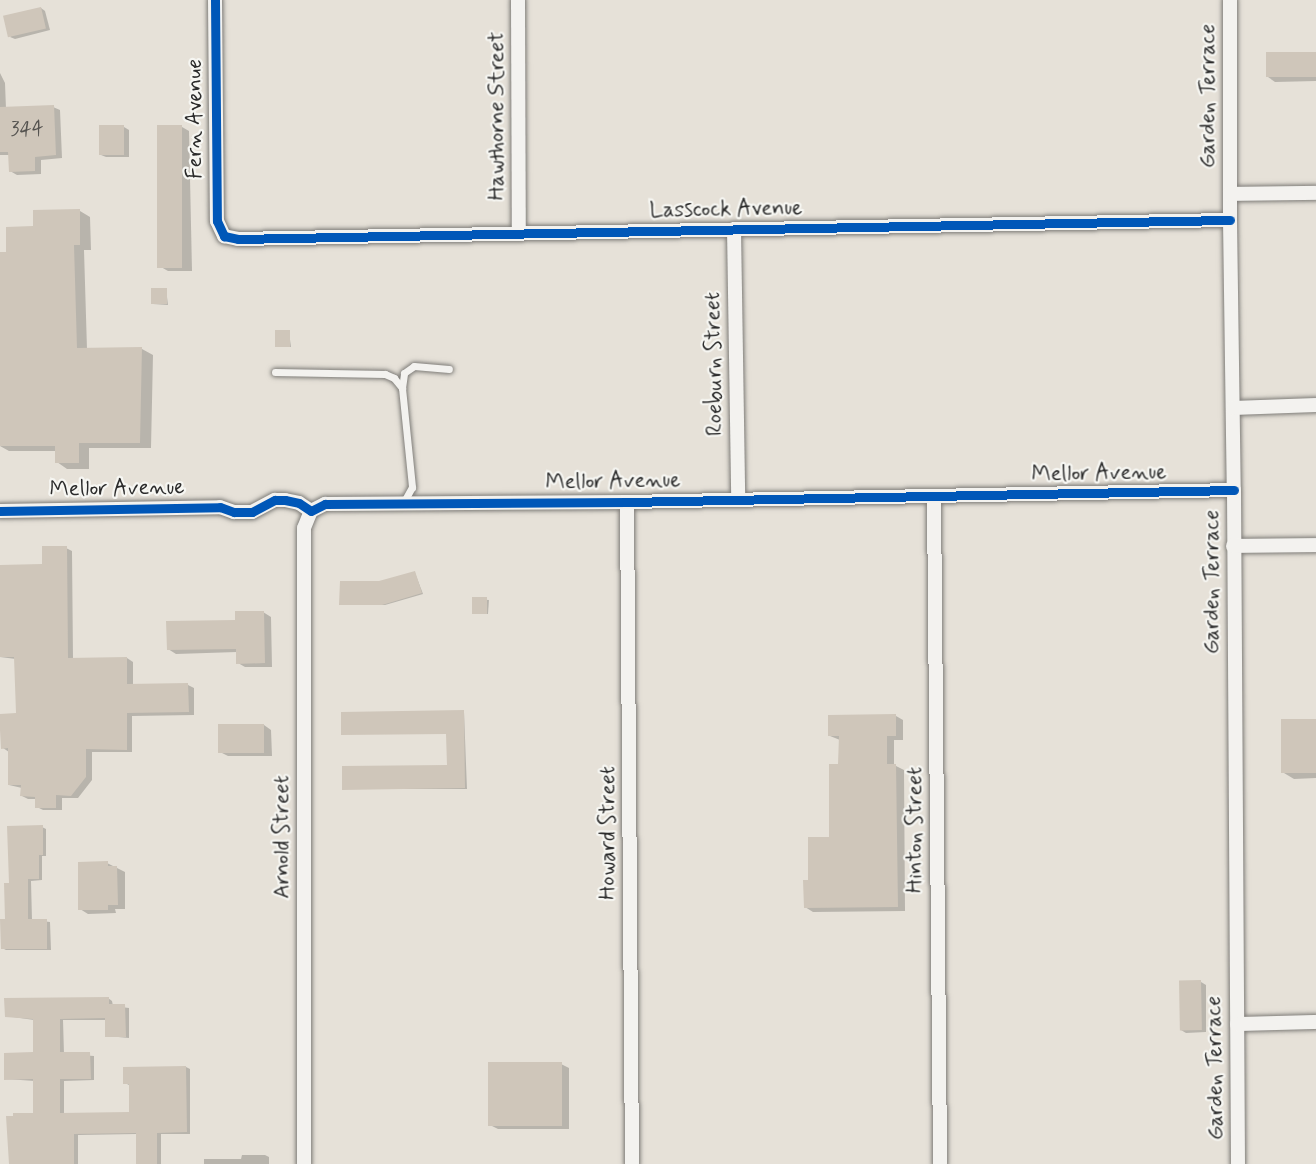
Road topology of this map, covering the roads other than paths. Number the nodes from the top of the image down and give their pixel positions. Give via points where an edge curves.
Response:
1 (215, 0) edge
2 (518, 0) edge
3 (1230, 0) edge
4 (1316, 193) edge
5 (1230, 194) junction
6 (1230, 220) junction
7 (734, 229) junction
8 (519, 232) junction
9 (224, 236) joint
10 (449, 369) dead end
11 (275, 372) dead end
12 (402, 388) junction
13 (1316, 405) edge
14 (1233, 408) junction
15 (1234, 490) junction
16 (934, 496) junction
17 (738, 498) junction
18 (627, 502) junction
19 (403, 503) junction
20 (0, 511) edge
21 (311, 511) junction
22 (1316, 545) edge
23 (1233, 546) junction
24 (1316, 1022) edge
25 (1237, 1024) junction
26 (304, 1164) edge
27 (632, 1164) edge
28 (940, 1164) edge
29 (1238, 1164) edge

1 - 9 street, Fern Avenue via 216,221
2 - 8 street, Hawthorne Street
3 - 5 street, Garden Terrace
4 - 5 street
5 - 6 street, Garden Terrace
6 - 7 street, Lasscock Avenue
6 - 14 street, Garden Terrace
7 - 8 street, Lasscock Avenue
7 - 17 street, Roeburn Street
8 - 9 street, Lasscock Avenue via 238,239
10 - 12 lane via 414,366 404,373
11 - 12 lane via 385,374 391,375
12 - 19 lane via 412,487
13 - 14 street
14 - 15 street, Garden Terrace
15 - 16 street, Mellor Avenue
15 - 23 street, Garden Terrace
16 - 17 street, Mellor Avenue
16 - 28 street, Hinton Street
17 - 18 street, Mellor Avenue
18 - 19 street, Mellor Avenue
18 - 27 street, Howard Street
19 - 21 street, Mellor Avenue via 325,504
20 - 21 street, Mellor Avenue via 220,507 252,512 275,500 285,500
21 - 26 street, Arnold Street via 304,528
22 - 23 street
23 - 25 street, Garden Terrace
24 - 25 street
25 - 29 street, Garden Terrace

